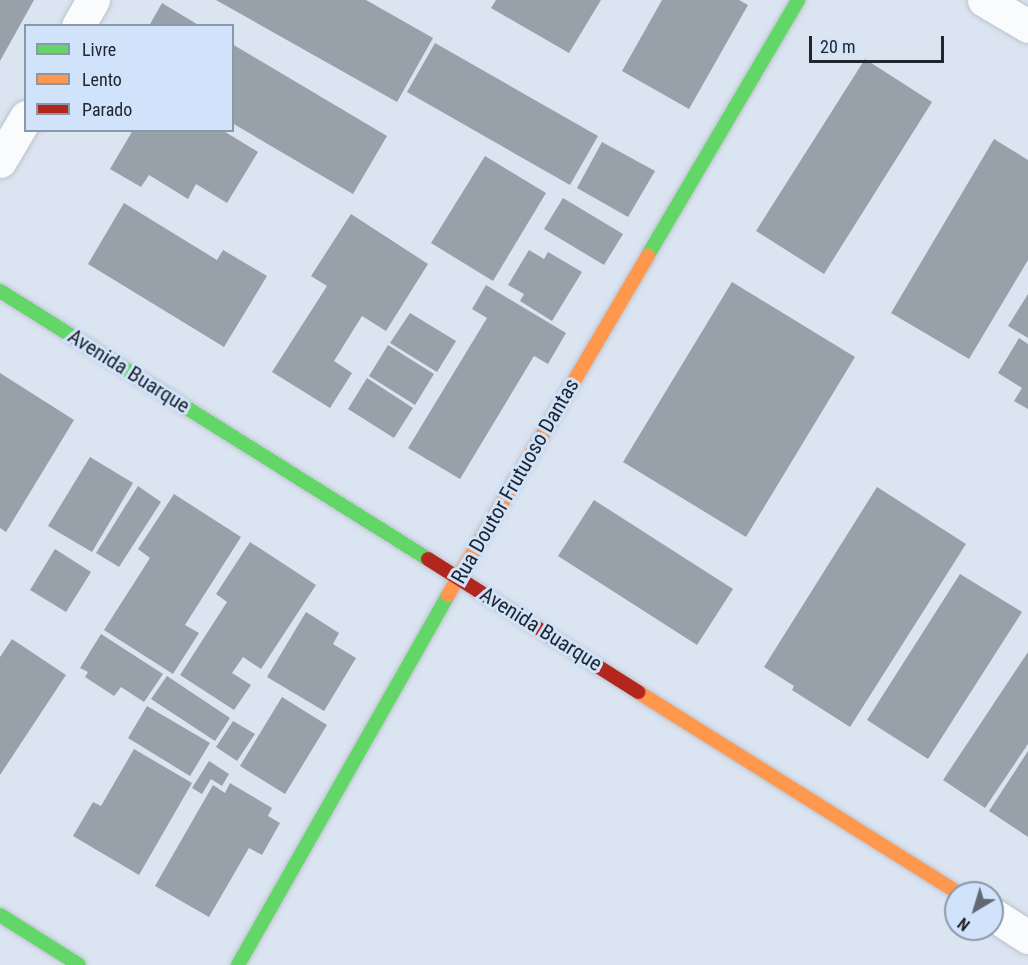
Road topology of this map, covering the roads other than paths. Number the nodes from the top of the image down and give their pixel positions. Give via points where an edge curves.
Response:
1 (93, 0) edge
2 (798, 0) edge
3 (984, 0) edge
4 (79, 24) edge
5 (1028, 26) edge
6 (24, 120) edge
7 (0, 161) edge
8 (0, 291) edge
9 (458, 577) junction
10 (944, 884) edge
11 (0, 915) edge
12 (1004, 922) edge
13 (1028, 937) edge
14 (79, 965) edge
15 (238, 965) edge

1 - 4 street
2 - 9 main road, Rua Doutor Frutuoso Dantas
3 - 5 street
6 - 7 street
8 - 9 main road, Avenida Buarque
9 - 10 main road, Avenida Buarque
9 - 15 main road, Rua Doutor Frutuoso Dantas
11 - 14 main road
12 - 13 street

